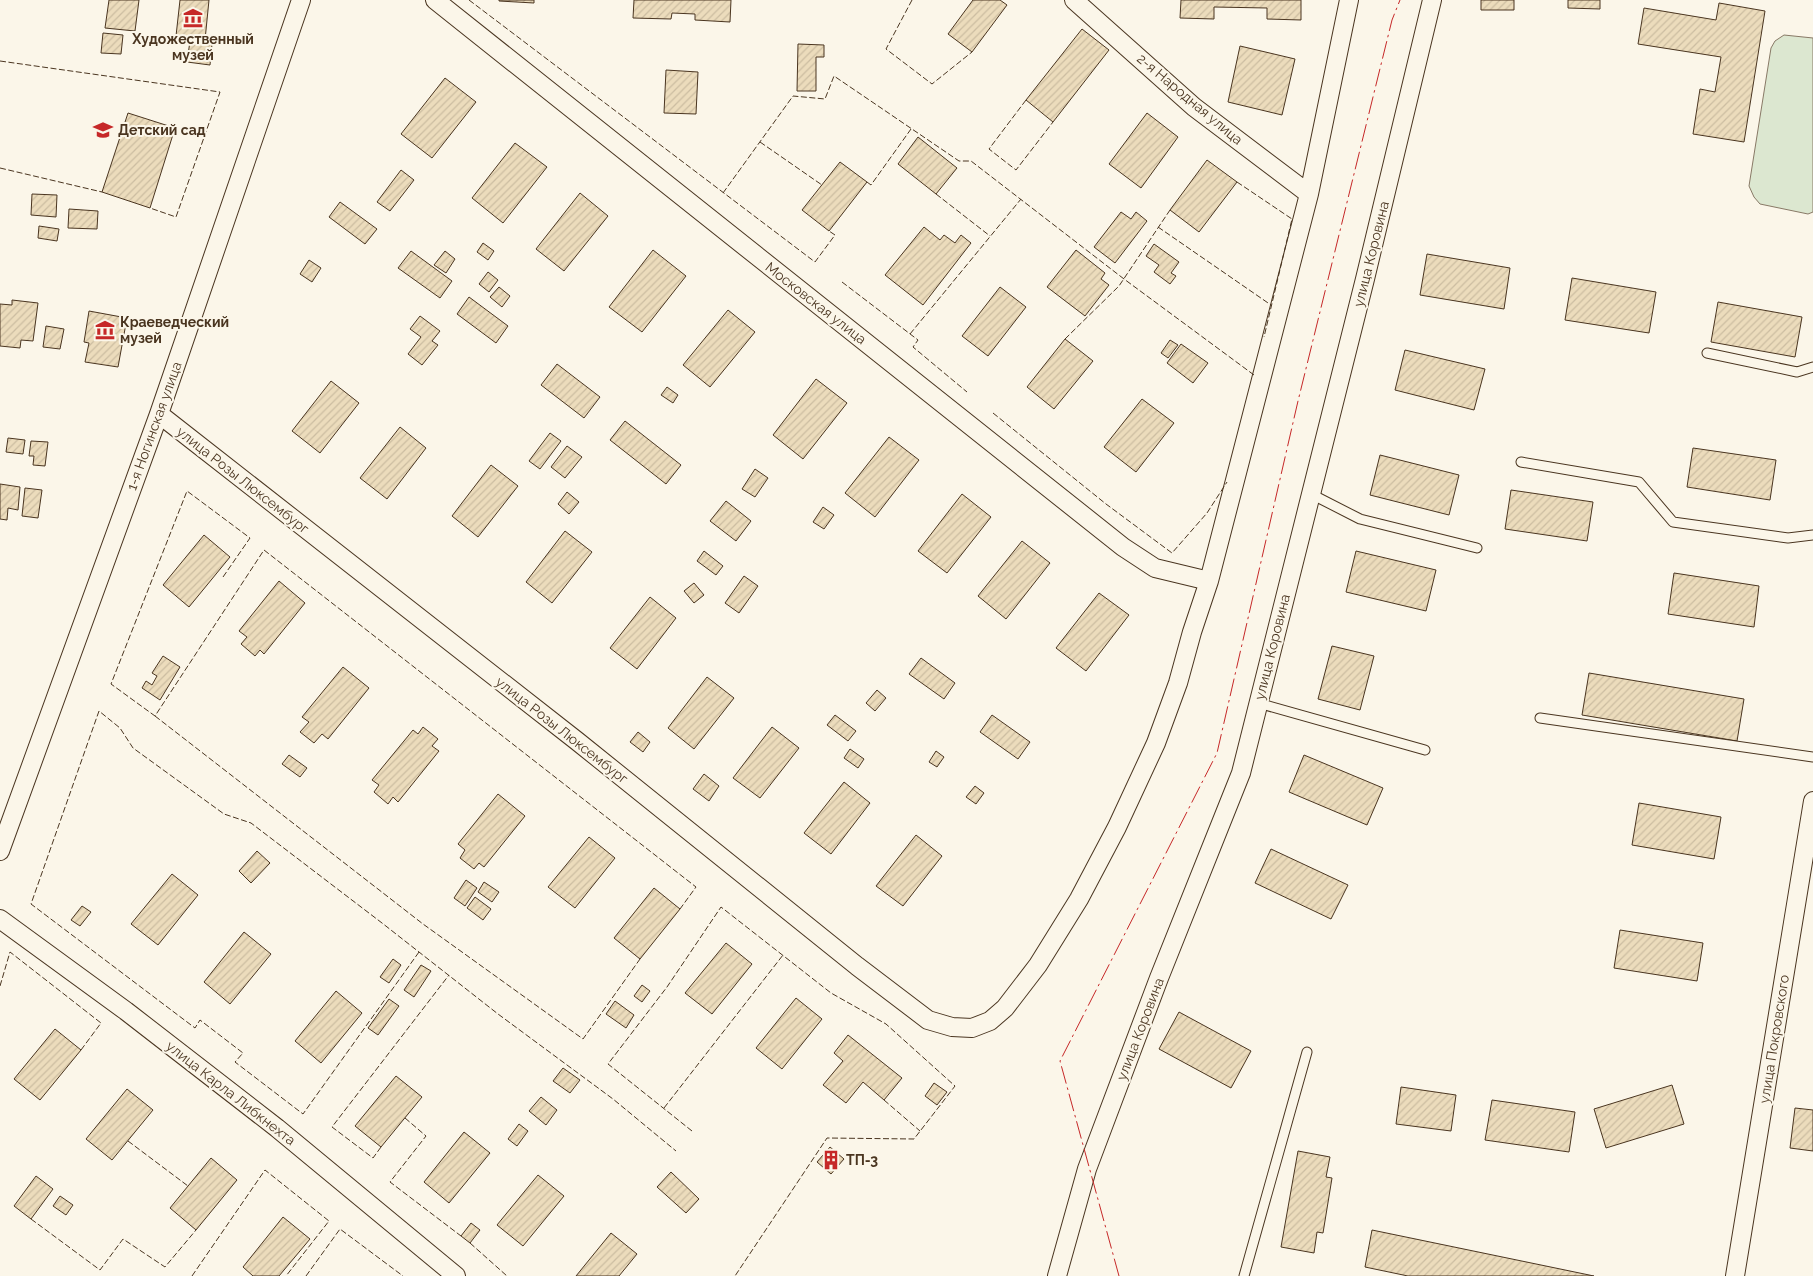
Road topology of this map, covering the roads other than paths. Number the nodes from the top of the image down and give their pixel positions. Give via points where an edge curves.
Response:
1 (301, 0) edge
2 (435, 0) edge
3 (1074, 0) edge
4 (1349, 0) edge
5 (1432, 0) edge
6 (1309, 194) junction
7 (1707, 353) dead end
8 (1813, 368) edge
9 (159, 414) junction
10 (1521, 462) dead end
11 (1311, 494) junction
12 (1813, 535) edge
13 (1477, 548) dead end
14 (1209, 581) junction
15 (1258, 703) junction
16 (1540, 718) dead end
17 (1424, 750) dead end
18 (1813, 757) edge
19 (1813, 802) edge
20 (0, 851) edge
21 (0, 919) edge
22 (1307, 1052) dead end
23 (456, 1276) edge
24 (1057, 1276) edge
25 (1244, 1276) edge
26 (1735, 1276) edge

1 - 9 street, 1-я Ногинская улица
2 - 14 street, Московская улица via 1123,547 1155,568
3 - 6 street, 2-я Народная улица via 1194,107
4 - 6 street
5 - 11 street, улица Коровина
6 - 14 street
7 - 8 lane via 1798,372
9 - 14 street, улица Розы Люксембург via 847,958 928,1020 952,1027 972,1028 990,1021 1005,1008 1038,964 1088,883 1156,743
9 - 20 street, 1-я Ногинская улица
10 - 12 lane via 1639,482 1673,522 1788,538
11 - 13 lane via 1360,519
11 - 15 street, улица Коровина
15 - 17 lane
15 - 24 street, улица Коровина via 1241,773 1087,1169
16 - 18 lane
19 - 26 street, улица Покровского
21 - 23 street, улица Карла Либкнехта via 277,1128
22 - 25 lane

